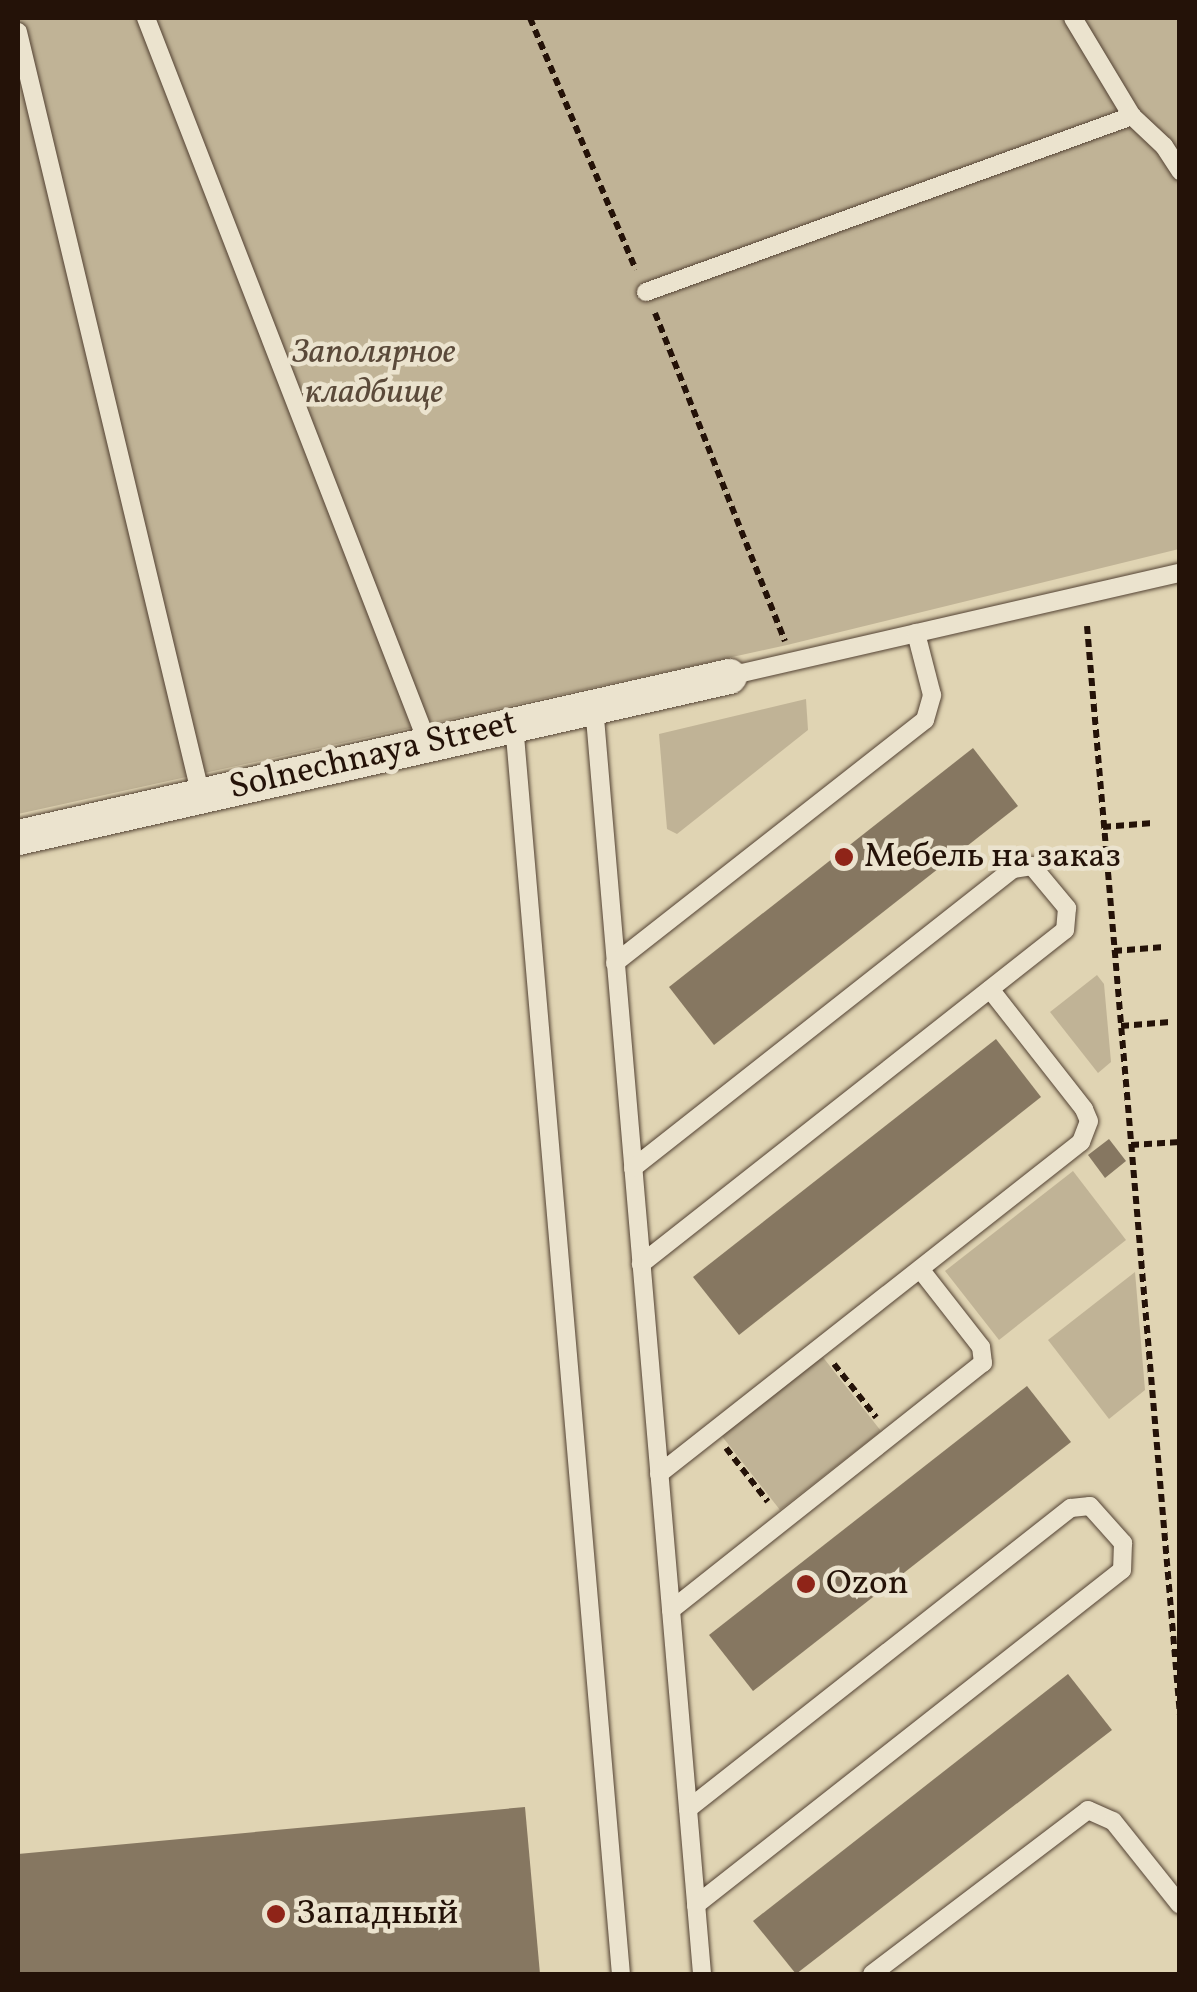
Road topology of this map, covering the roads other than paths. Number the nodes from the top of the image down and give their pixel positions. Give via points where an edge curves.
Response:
1 (146, 18) edge
2 (1073, 18) edge
3 (18, 32) edge
4 (1132, 116) junction
5 (1172, 144) edge
6 (1180, 171) edge
7 (646, 292) road end
8 (1180, 573) edge
9 (916, 633) junction
10 (729, 676) joint
11 (594, 706) junction
12 (514, 724) junction
13 (428, 744) junction
14 (201, 796) junction
15 (18, 838) edge
16 (616, 963) junction
17 (990, 989) junction
18 (633, 1168) junction
19 (641, 1264) junction
20 (920, 1269) junction
21 (659, 1474) junction
22 (671, 1610) junction
23 (688, 1810) junction
24 (696, 1905) junction
25 (1180, 1905) edge
26 (621, 1974) edge
27 (702, 1974) edge
28 (872, 1974) edge

1 - 13 lane
2 - 4 lane
3 - 14 lane
4 - 5 lane
4 - 7 lane
5 - 6 lane
8 - 9 lane
9 - 10 lane
9 - 16 lane via 932,695 933,709 924,720
10 - 11 street, Solnechnaya Street
11 - 12 street, Solnechnaya Street
11 - 16 lane
12 - 13 street, Solnechnaya Street
12 - 26 lane
13 - 14 street, Solnechnaya Street
14 - 15 street, Solnechnaya Street
16 - 18 lane
17 - 18 lane via 1069,924 1067,908 1032,866 1013,869
17 - 19 lane
17 - 20 lane via 1084,1109 1087,1134
18 - 19 lane
19 - 21 lane
20 - 21 lane
20 - 22 lane via 982,1347 983,1363
21 - 22 lane
22 - 23 lane
23 - 24 lane
23 - 24 lane via 1071,1508 1090,1506 1122,1543 1122,1570
24 - 27 lane
25 - 28 lane via 1113,1820 1088,1810

